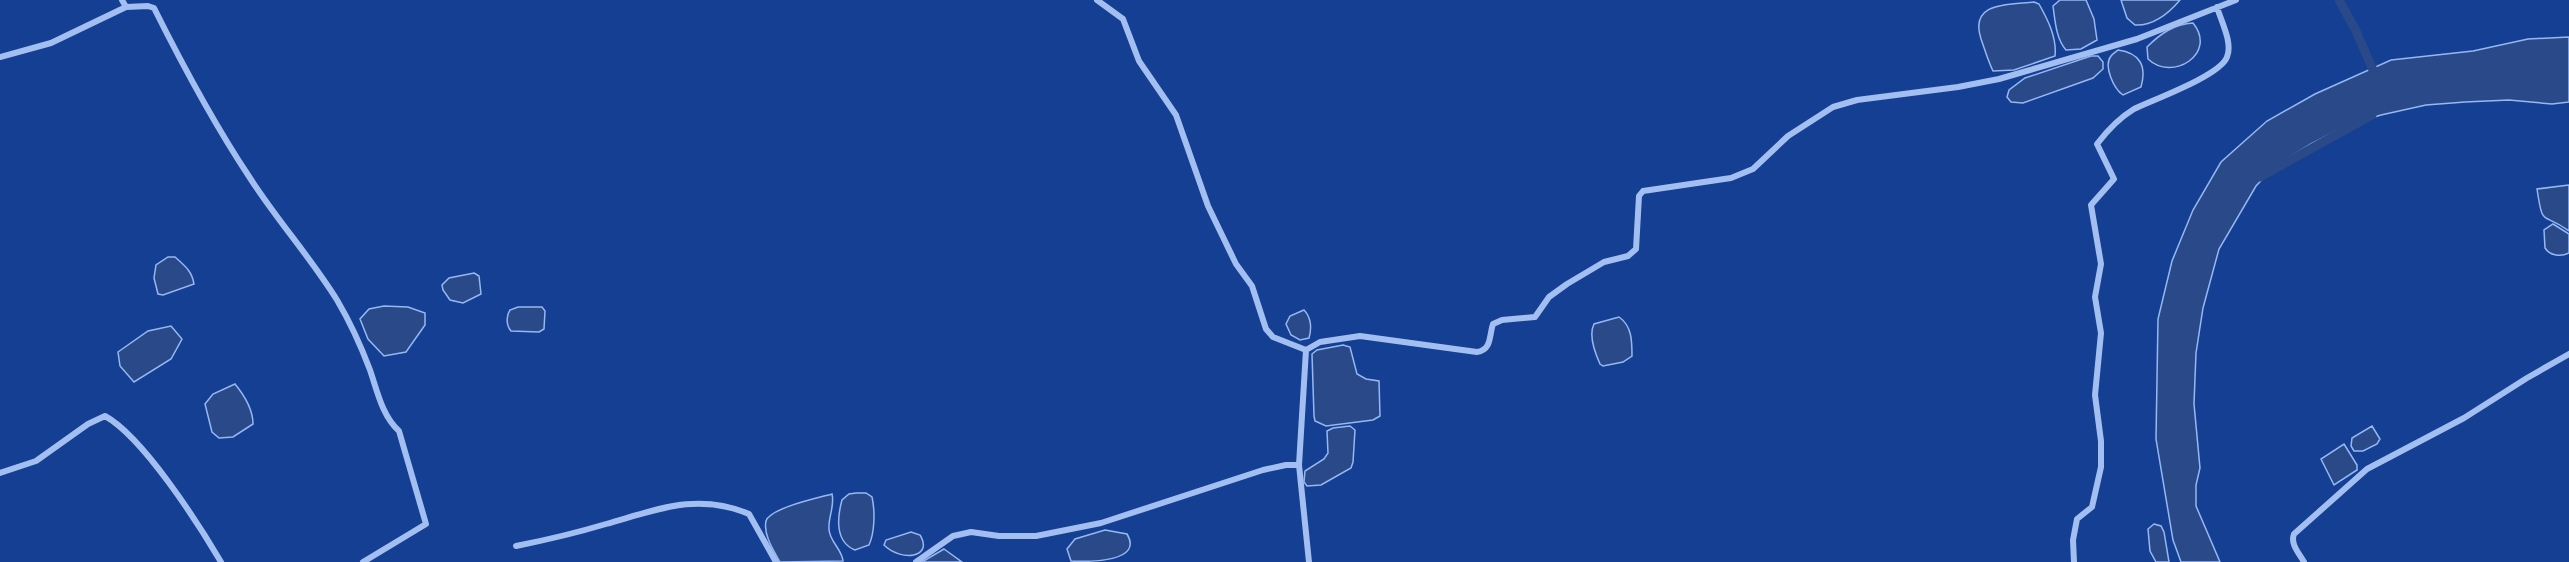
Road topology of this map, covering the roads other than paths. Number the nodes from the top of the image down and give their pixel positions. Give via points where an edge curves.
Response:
1 (122, 0) edge
2 (1097, 0) edge
3 (2236, 0) edge
4 (126, 7) junction
5 (2217, 7) junction
6 (0, 57) edge
7 (1306, 350) junction
8 (2569, 354) edge
9 (1299, 465) junction
10 (0, 473) edge
11 (516, 546) dead end
12 (220, 562) edge
13 (363, 562) edge
14 (776, 562) edge
15 (916, 562) edge
16 (1309, 562) edge
17 (2074, 562) edge
18 (2304, 562) edge

1 - 4 street
2 - 7 street via 1123,19 1139,60 1176,115 1216,223 1252,286 1266,329 1273,337
3 - 5 street
4 - 6 street via 51,43
4 - 13 street via 154,8 208,112 336,299 357,336 385,411 399,430 426,524
5 - 7 street via 2137,39 1999,79 1833,107 1796,131 1753,169 1731,178 1643,191 1639,196 1636,249 1628,256 1604,262 1560,288 1535,317 1493,324 1483,351 1360,336 1320,342
5 - 17 street via 2228,42 2225,62 2199,80 2134,110 2097,144 2114,179 2091,205 2101,264 2095,297 2101,333 2095,395 2101,467 2092,507 2076,519
7 - 9 street
8 - 18 street via 2358,476 2294,534 2294,545
9 - 15 street via 1263,470 1111,520 1036,536 971,532 953,536
9 - 16 street
10 - 12 street via 36,461 105,416 124,428 158,470
11 - 14 street via 670,505 706,503 749,514

